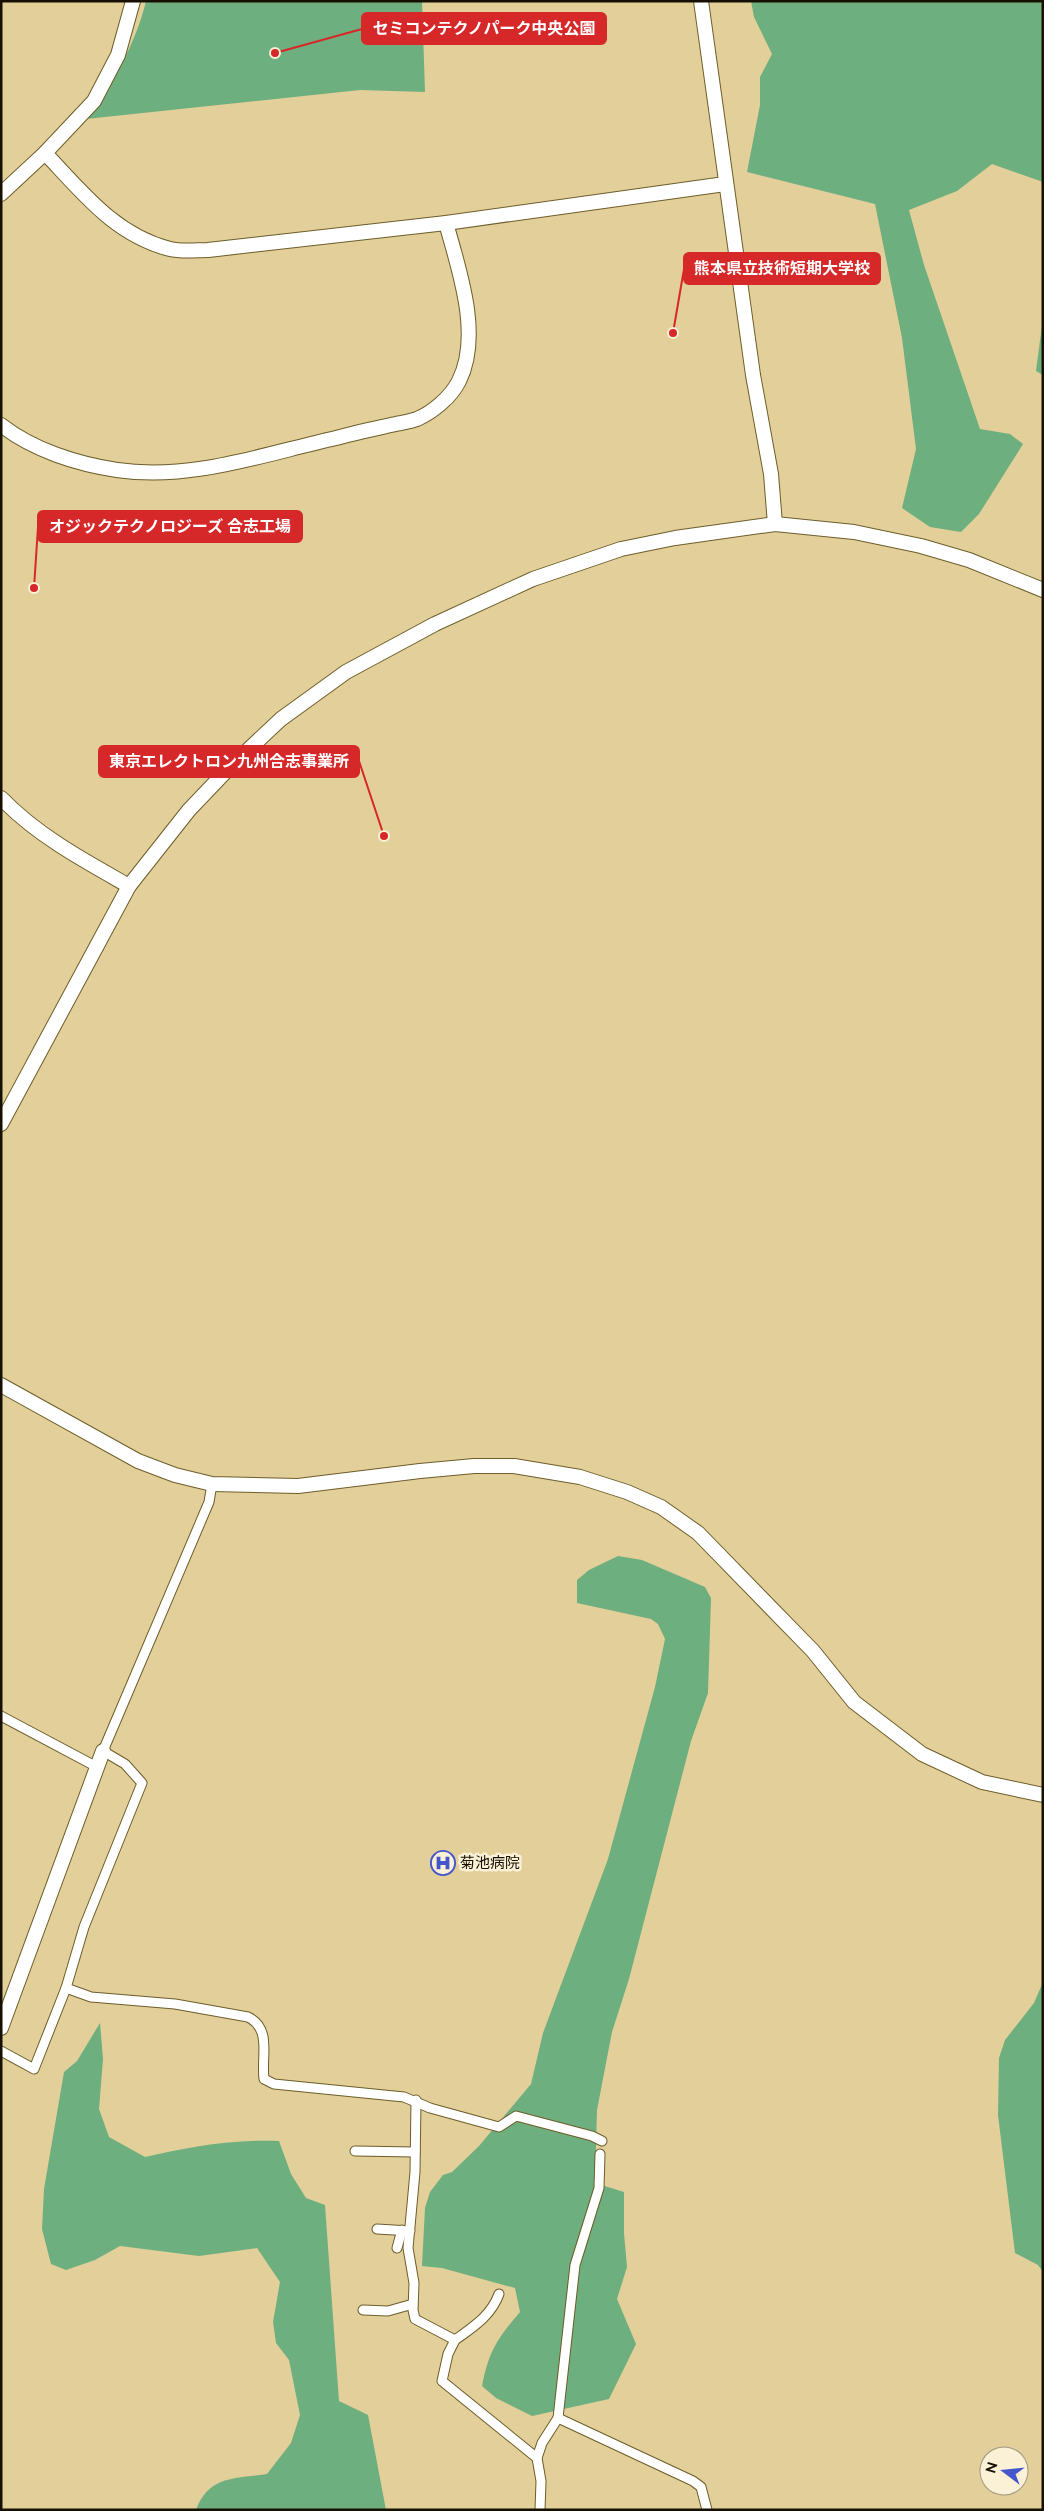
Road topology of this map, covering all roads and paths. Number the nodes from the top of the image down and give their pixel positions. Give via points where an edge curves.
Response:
1 (133, 1) edge
2 (701, 1) edge
3 (45, 153) junction
4 (725, 184) junction
5 (1, 194) edge
6 (446, 223) junction
7 (1, 425) edge
8 (775, 524) junction
9 (1043, 590) edge
10 (1, 798) edge
11 (129, 886) junction
12 (1, 1124) edge
13 (1, 1385) edge
14 (212, 1484) junction
15 (1, 1716) edge
16 (103, 1752) junction
17 (97, 1767) junction
18 (1043, 1795) edge
19 (66, 1988) junction
20 (1, 2028) edge
21 (1, 2051) edge
22 (416, 2100) junction
23 (602, 2141) dead end
24 (355, 2152) dead end
25 (415, 2152) junction
26 (600, 2154) dead end
27 (377, 2229) dead end
28 (406, 2231) junction
29 (397, 2248) dead end
30 (499, 2294) dead end
31 (413, 2304) junction
32 (363, 2310) dead end
33 (455, 2340) junction
34 (558, 2418) junction
35 (537, 2458) junction
36 (540, 2510) edge
37 (707, 2510) edge

1 - 3 street via 118,55 94,101
2 - 4 street
3 - 5 street
3 - 6 street via 103,214 138,239 172,250 208,250
4 - 6 street
4 - 8 street via 771,474
6 - 7 street via 459,270 469,331 468,354 458,382 446,400 417,419 232,464 168,473 117,470 65,459 12,434
8 - 9 street via 854,532 914,544 968,560
8 - 11 street via 675,538 621,549 580,562 488,599 354,668 282,719 231,766 189,810
10 - 11 street via 54,843
11 - 12 street
13 - 14 street via 138,1461
14 - 16 street via 208,1502
14 - 18 street via 298,1486 420,1471 514,1466 580,1477 627,1492 661,1507 698,1533 813,1651 854,1702 922,1754 982,1782
15 - 17 street
16 - 17 street
16 - 19 street via 125,1764 142,1784 84,1927
17 - 20 street
19 - 21 street via 34,2068
19 - 22 street via 91,1997 175,2004 248,2017 256,2021 264,2032 264,2079 274,2084 404,2096
22 - 23 street via 430,2108 499,2127 516,2116
22 - 25 street
24 - 25 street
25 - 28 street
26 - 34 street via 598,2188 575,2265
27 - 28 street
28 - 29 street
28 - 31 street via 414,2284
30 - 33 street via 481,2322
31 - 32 street via 388,2311
31 - 33 street via 415,2320
33 - 35 street via 442,2381
34 - 35 street via 542,2442
34 - 37 street via 693,2481 701,2487
35 - 36 street via 541,2481

